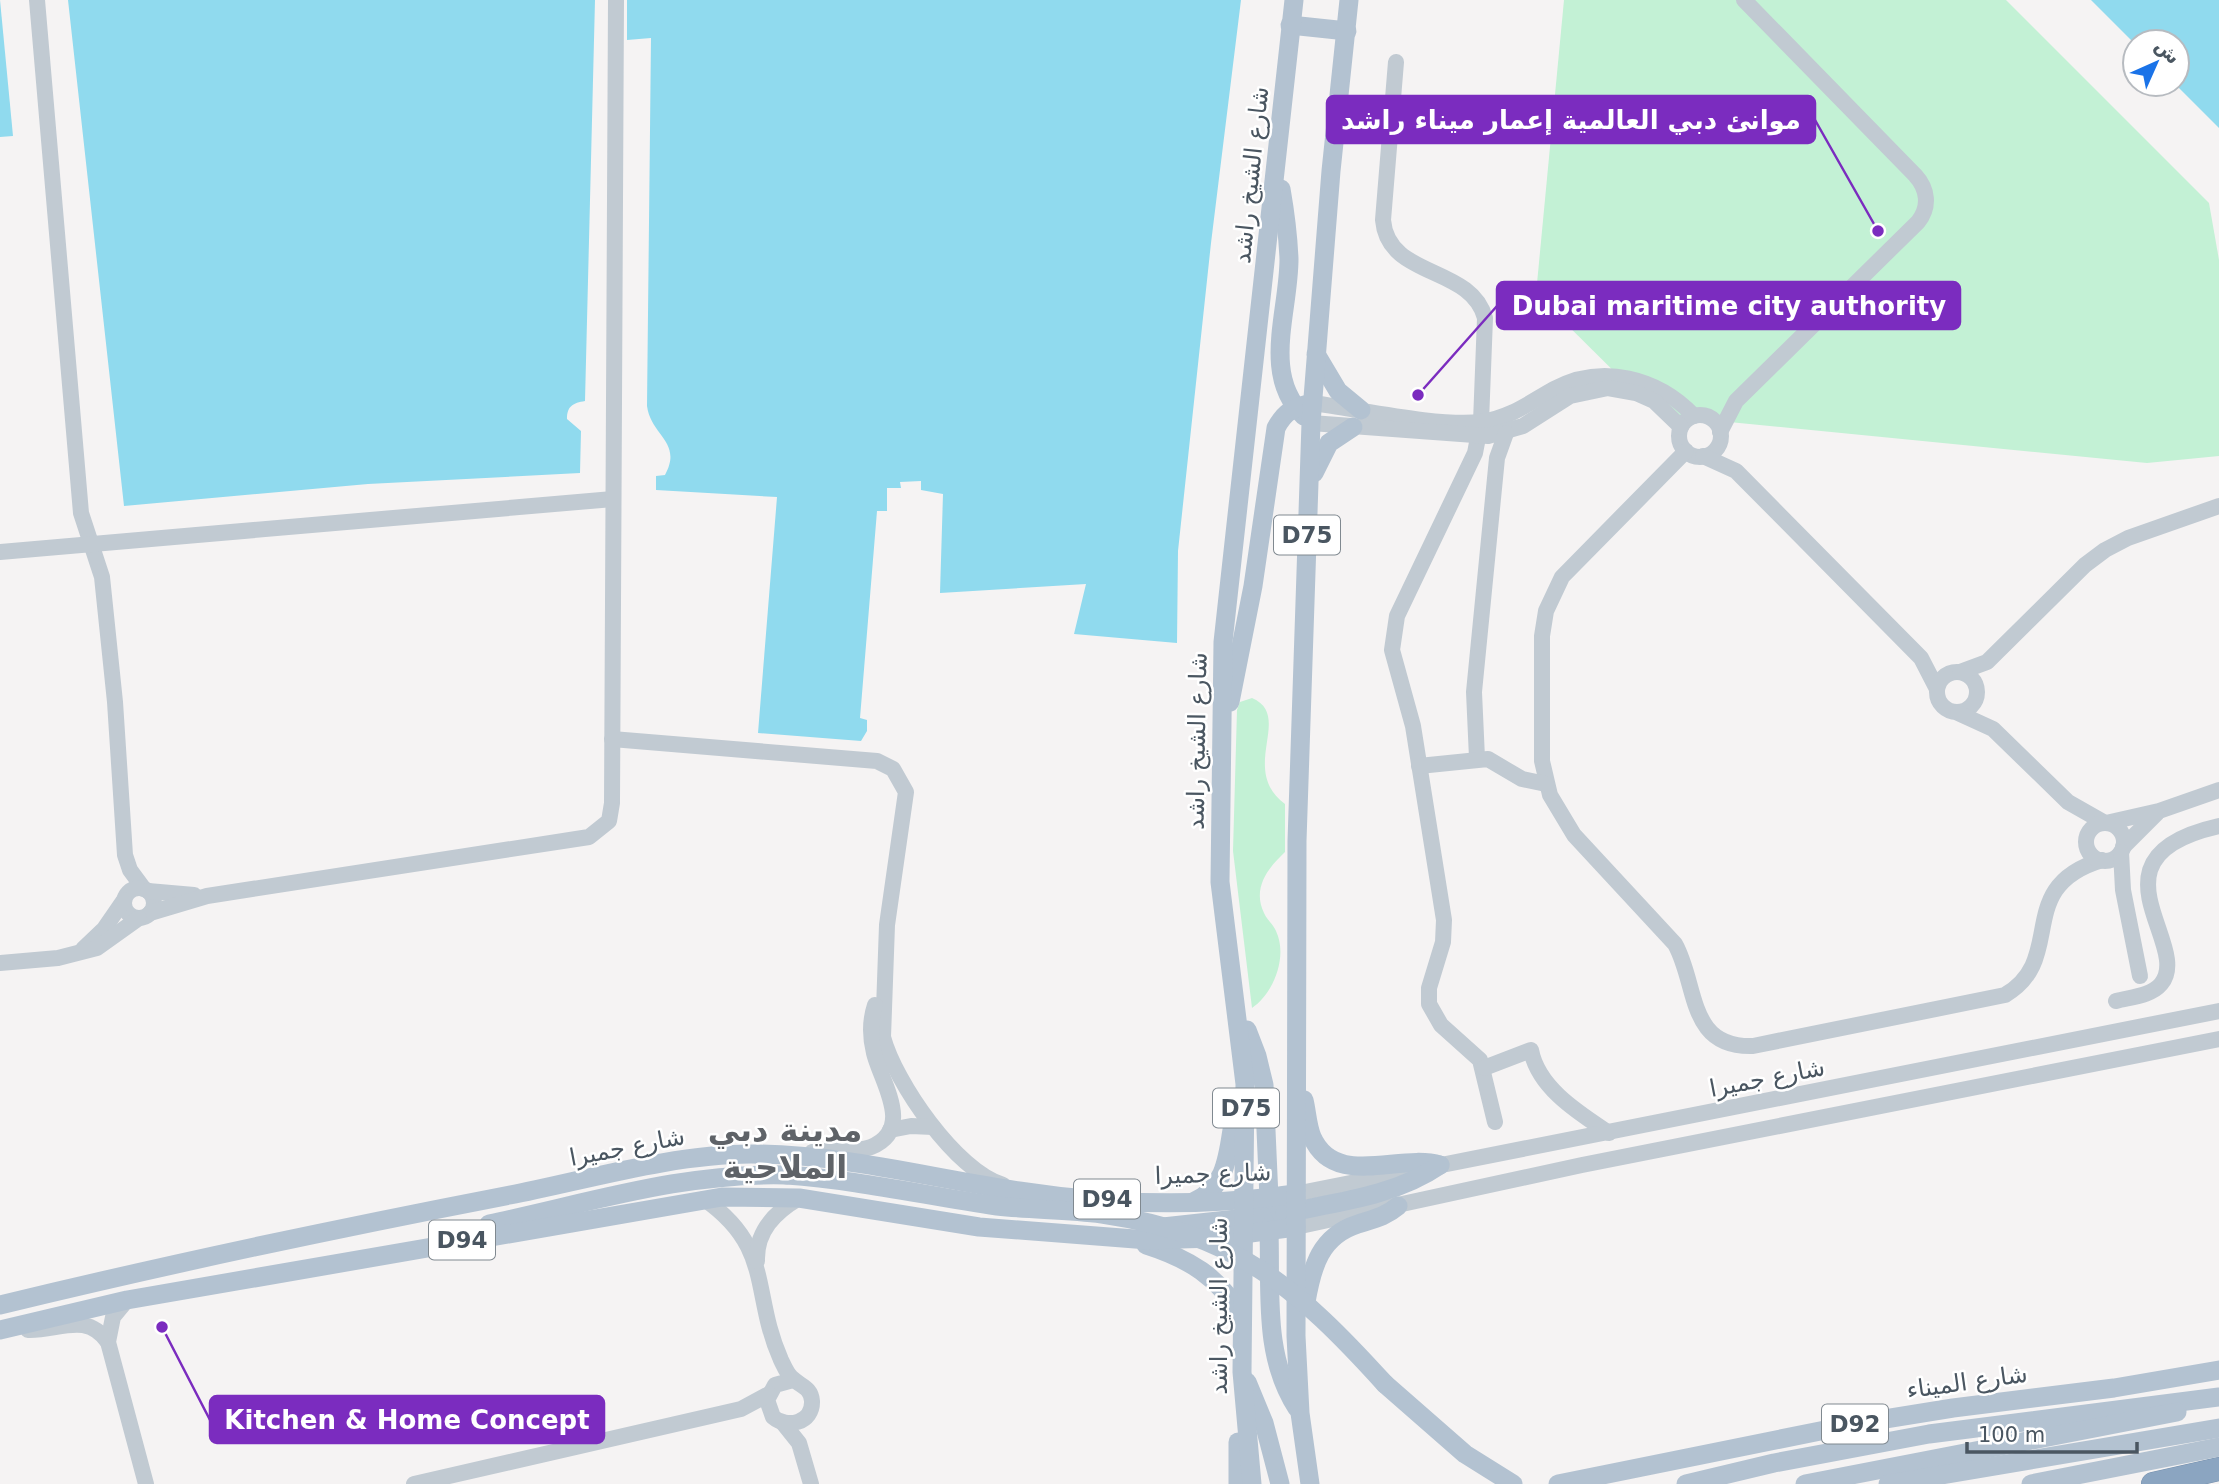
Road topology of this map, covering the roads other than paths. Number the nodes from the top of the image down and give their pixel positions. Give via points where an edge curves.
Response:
1 (37, 0) edge
2 (616, 0) edge
3 (1294, 0) edge
4 (1349, 0) edge
5 (1744, 0) edge
6 (1290, 25) junction
7 (1347, 31) junction
8 (1396, 62) dead end
9 (1277, 167) junction
10 (1316, 354) junction
11 (1736, 401) junction
12 (1306, 411) junction
13 (1357, 418) junction
14 (1692, 420) junction
15 (1480, 429) junction
16 (1506, 433) junction
17 (1720, 435) junction
18 (1686, 451) junction
19 (1703, 456) junction
20 (1736, 471) junction
21 (1308, 491) junction
22 (613, 499) junction
23 (2219, 506) edge
24 (92, 544) junction
25 (0, 552) edge
26 (1921, 657) junction
27 (1987, 662) junction
28 (1958, 672) junction
29 (1937, 690) junction
30 (1977, 691) junction
31 (1958, 713) junction
32 (1993, 729) junction
33 (1221, 738) junction
34 (612, 739) junction
35 (1477, 758) junction
36 (1419, 766) junction
37 (1546, 784) junction
38 (2219, 790) edge
39 (2068, 802) junction
40 (2159, 811) junction
41 (2106, 823) junction
42 (2219, 826) edge
43 (2086, 841) junction
44 (2122, 849) junction
45 (125, 855) junction
46 (2102, 860) junction
47 (2071, 873) junction
48 (146, 890) junction
49 (2123, 890) junction
50 (207, 896) junction
51 (125, 898) junction
52 (144, 915) junction
53 (78, 953) junction
54 (0, 963) edge
55 (2140, 976) dead end
56 (883, 990) junction
57 (2116, 1001) dead end
58 (2219, 1011) edge
59 (1238, 1014) junction
60 (2219, 1039) edge
61 (1484, 1068) junction
62 (1295, 1072) junction
63 (1245, 1084) junction
64 (1496, 1122) dead end
65 (933, 1127) junction
66 (890, 1130) junction
67 (1609, 1133) junction
68 (797, 1156) junction
69 (1440, 1165) junction
70 (1021, 1192) junction
71 (799, 1198) junction
72 (704, 1199) junction
73 (1193, 1202) junction
74 (1398, 1206) junction
75 (1269, 1215) junction
76 (1114, 1238) junction
77 (381, 1255) junction
78 (757, 1270) junction
79 (127, 1300) junction
80 (0, 1305) edge
81 (1241, 1317) junction
82 (6, 1329) edge
83 (1296, 1336) junction
84 (108, 1342) junction
85 (777, 1349) junction
86 (2219, 1359) edge
87 (2219, 1370) edge
88 (1242, 1372) junction
89 (793, 1380) junction
90 (2154, 1380) junction
91 (772, 1390) junction
92 (2219, 1397) edge
93 (2219, 1403) edge
94 (741, 1409) junction
95 (1244, 1410) junction
96 (2147, 1411) junction
97 (770, 1412) junction
98 (1300, 1413) junction
99 (805, 1418) junction
100 (783, 1423) junction
101 (2219, 1428) edge
102 (2219, 1447) edge
103 (802, 1449) junction
104 (2219, 1469) edge
105 (1311, 1483) edge
106 (146, 1484) edge
107 (414, 1484) edge
108 (811, 1484) edge
109 (1238, 1484) edge
110 (1252, 1484) edge
111 (1280, 1484) edge
112 (1513, 1484) edge
113 (1559, 1484) edge
114 (1686, 1484) edge
115 (1805, 1484) edge
116 (1888, 1484) edge
117 (2032, 1484) edge
118 (2153, 1484) edge

1 - 24 street via 81,513
2 - 22 street
3 - 6 main road, شارع الشيخ راشد / D75
4 - 7 main road, شارع الشيخ راشد / D75
5 - 11 street via 1915,175 1927,199 1918,222
6 - 7 main road
6 - 9 main road, شارع الشيخ راشد / D75
7 - 10 main road, شارع الشيخ راشد / D75
8 - 15 street via 1384,228 1400,255 1464,287 1479,302 1485,326
9 - 12 main road via 1289,261 1279,367 1282,385
9 - 33 main road, شارع الشيخ راشد / D75 via 1226,608
10 - 12 main road, شارع الشيخ راشد / D75
10 - 13 main road
11 - 14 street
11 - 17 street
12 - 13 street
12 - 21 main road, شارع الشيخ راشد / D75
12 - 33 main road via 1283,416 1276,428 1241,656
13 - 15 street via 1453,422
13 - 21 main road via 1329,443
14 - 15 street via 1675,399 1653,386 1603,376 1566,384
14 - 16 street via 1627,390 1598,388 1570,396
14 - 17 street via 1710,418
14 - 18 street via 1679,437
15 - 16 street
15 - 36 street via 1466,476 1394,624 1392,650 1409,706
16 - 35 street via 1497,458 1475,676
17 - 19 street via 1717,448
17 - 20 street
18 - 19 street
18 - 37 street via 1570,567 1550,599 1542,636
19 - 20 street
20 - 26 street
21 - 62 main road, شارع الشيخ راشد / D75
22 - 24 street
22 - 34 street
23 - 27 street via 2105,550
24 - 25 street
24 - 45 street via 105,605
26 - 28 street
26 - 29 street
27 - 28 street
27 - 30 street
28 - 29 street via 1944,677
28 - 30 street via 1971,678
29 - 31 street via 1944,708
30 - 31 street via 1971,707
30 - 32 street
31 - 32 street
32 - 39 street
33 - 59 main road, شارع الشيخ راشد / D75 via 1220,882
34 - 50 street via 611,812 604,828 589,837
34 - 56 street via 877,761 893,769 904,783 905,800 887,925
35 - 36 street
35 - 37 street via 1493,761 1522,779
36 - 61 street via 1444,920 1429,1004 1441,1025 1475,1052
37 - 47 street via 1567,826 1675,944 1703,1023 1721,1040 1737,1045 1761,1045 2005,995 2031,971 2046,906
38 - 40 street
39 - 41 street
39 - 43 street
40 - 41 street
40 - 44 street
41 - 43 street via 2093,827
41 - 44 street via 2122,833
42 - 57 street via 2186,834 2159,856 2149,880 2149,897 2167,971 2154,989
43 - 46 street via 2089,852
43 - 47 street
44 - 46 street via 2113,858
44 - 49 street
45 - 48 street
45 - 51 street
46 - 47 street
46 - 49 street
48 - 50 street
48 - 51 street via 134,889
48 - 52 street via 154,904
49 - 55 street
50 - 52 street
51 - 52 street via 126,910
51 - 53 street via 104,929
52 - 53 street via 106,944
53 - 54 street
56 - 65 street via 885,1044
56 - 66 street via 873,1009 871,1035 894,1106
58 - 67 street, شارع جميرا
59 - 63 main road, شارع الشيخ راشد / D75
59 - 75 main road via 1261,1070
60 - 74 street, شارع جميرا / D94
61 - 64 street
61 - 67 street via 1531,1050 1547,1081 1569,1105
62 - 69 main road via 1312,1137 1331,1160 1354,1167 1408,1160
62 - 75 main road, شارع الشيخ راشد / D75
63 - 73 main road via 1234,1111 1224,1171 1210,1192
63 - 75 main road, شارع الشيخ راشد / D75
65 - 66 street
65 - 70 street via 970,1164 995,1182
66 - 68 street via 867,1148
67 - 69 street, شارع جميرا
68 - 70 main road, شارع جميرا / D94 via 848,1160
68 - 80 main road, شارع جميرا / D94 via 748,1154 676,1162 178,1262
69 - 75 main road via 1388,1191
70 - 73 main road, شارع جميرا / D94
71 - 72 main road, D94
71 - 76 main road, D94 via 979,1227
71 - 78 street via 764,1229 758,1243
72 - 77 main road, D94
72 - 78 street via 736,1225
73 - 75 main road, شارع جميرا / D94
74 - 75 street, شارع جميرا / D94
74 - 83 main road via 1382,1217 1345,1229 1324,1247 1311,1269
75 - 76 main road via 1148,1229
75 - 81 main road, شارع الشيخ راشد / D75
75 - 83 main road, شارع الشيخ راشد / D75
75 - 98 main road via 1274,1351 1281,1377
76 - 81 main road via 1153,1247 1195,1265 1219,1283
77 - 79 main road, D94
77 - 112 main road, bridge via 426,1237 663,1183 737,1175 838,1180 1012,1208 1163,1225 1244,1258 1299,1295 1419,1416 1465,1454
78 - 85 street
79 - 82 main road, D94
79 - 84 street via 113,1317
81 - 88 main road, شارع الشيخ راشد / D75
82 - 84 street via 35,1331 83,1323 98,1330
83 - 98 main road, شارع الشيخ راشد / D75
84 - 106 street
85 - 89 street
85 - 91 street
86 - 90 main road
87 - 90 main road, شارع الميناء / D92
88 - 95 main road, شارع الشيخ راشد / D75
88 - 111 main road via 1264,1423
89 - 91 street
89 - 99 street via 810,1394
90 - 113 main road, شارع الميناء / D92 via 1821,1430
91 - 94 street
91 - 97 street
92 - 96 main road
93 - 96 main road
94 - 97 street
94 - 107 street
95 - 109 main road via 1237,1447
95 - 110 main road, شارع الشيخ راشد / D75
96 - 114 main road via 1890,1441
96 - 115 main road
97 - 100 street
98 - 105 main road, شارع الشيخ راشد / D75
99 - 100 street via 795,1424
99 - 103 street
100 - 103 street
101 - 116 main road
102 - 117 main road
103 - 108 street
104 - 118 highway

